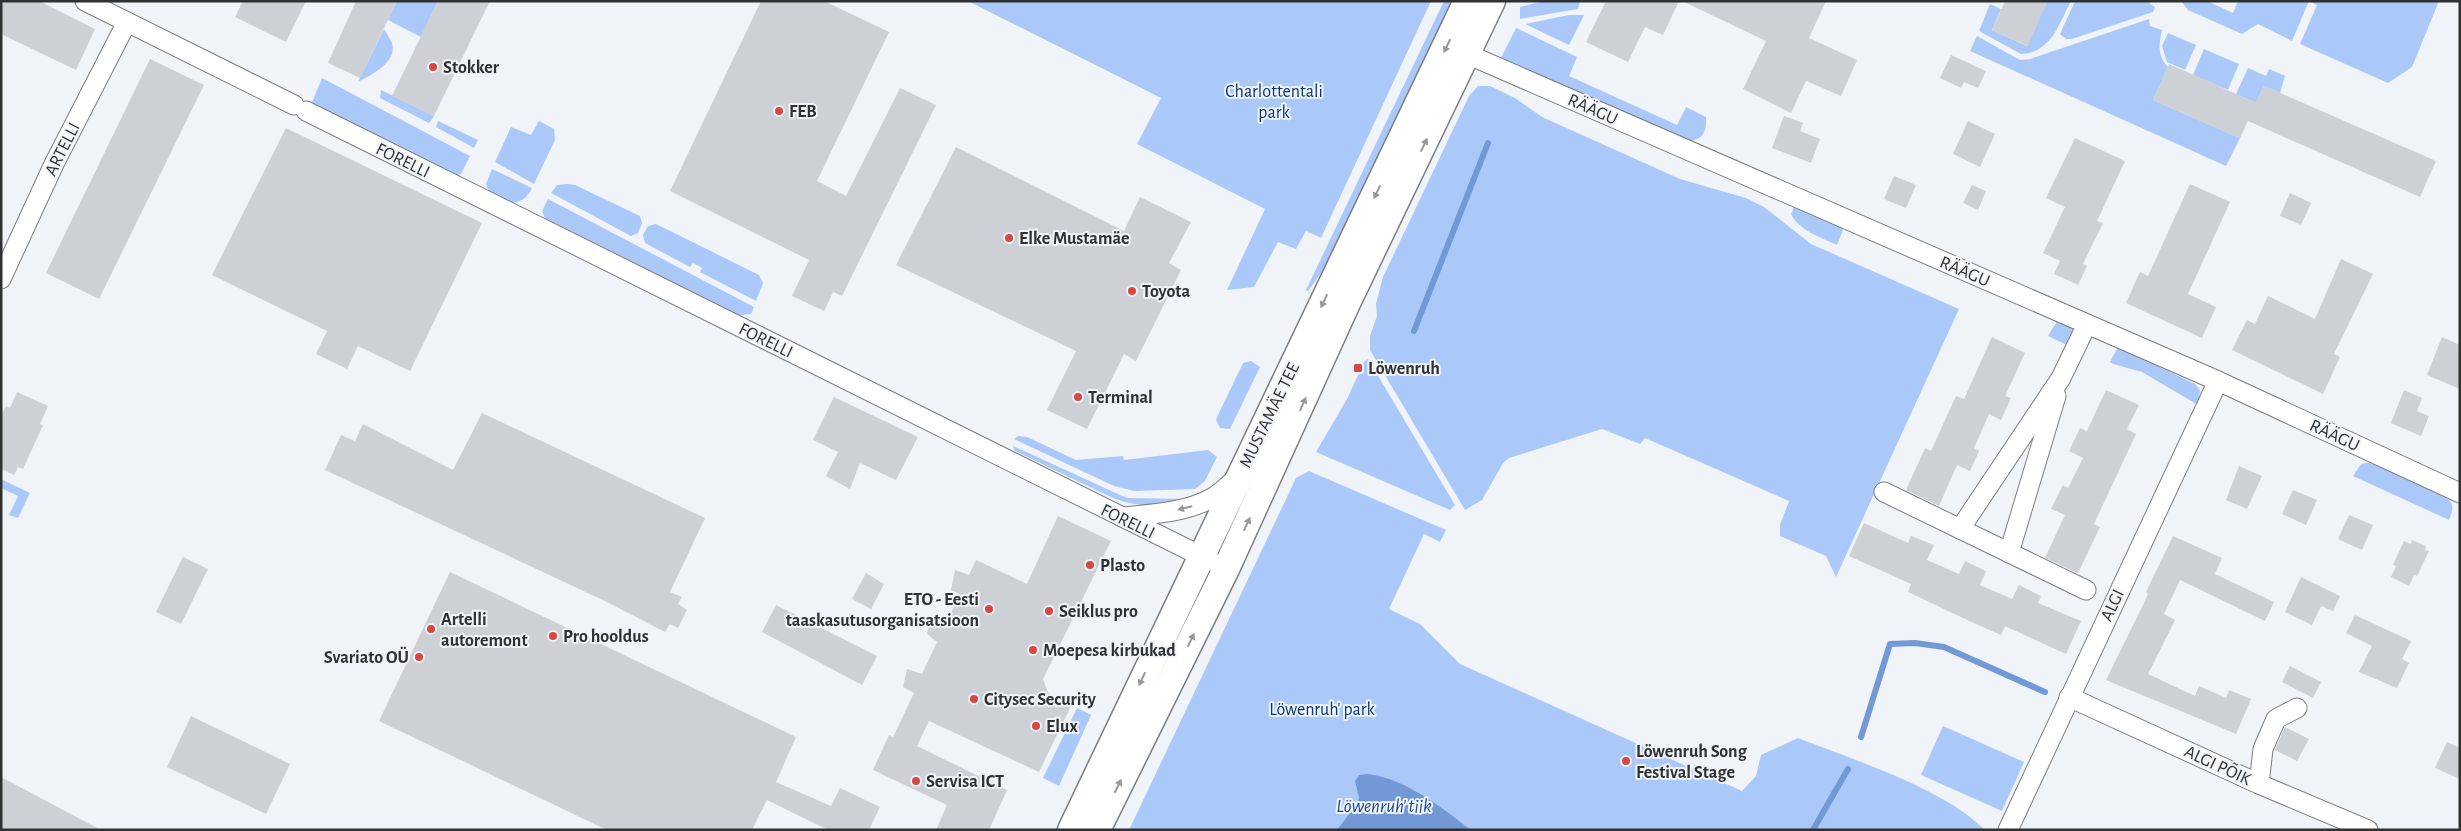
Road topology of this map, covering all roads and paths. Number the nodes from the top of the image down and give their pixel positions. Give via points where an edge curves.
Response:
1 (85, 1) edge
2 (1467, 1) edge
3 (1492, 1) edge
4 (127, 22) junction
5 (1467, 54) junction
6 (1, 279) edge
7 (2088, 324) junction
8 (2061, 378) junction
9 (2218, 381) junction
10 (1240, 474) junction
11 (1884, 492) dead end
12 (2460, 493) edge
13 (1122, 517) junction
14 (1960, 529) junction
15 (2009, 553) junction
16 (1201, 556) junction
17 (1226, 568) junction
18 (2086, 590) dead end
19 (2069, 697) junction
20 (2297, 708) dead end
21 (2259, 784) junction
22 (1071, 830) edge
23 (1097, 830) edge
24 (2008, 830) edge
25 (2368, 830) edge

1 - 4 street, FORELLI
2 -> 10 main road, MUSTAMÄE TEE
3 - 5 main road, MUSTAMÄE TEE
4 - 6 street, ARTELLI via 54,164
4 - 13 street, FORELLI
5 - 7 street, RÄÄGU
17 -> 5 main road, MUSTAMÄE TEE via 1347,303
7 - 8 street
7 - 9 street, RÄÄGU
8 - 14 street
8 - 15 street
9 - 12 street, RÄÄGU
9 - 19 street, ALGI
10 -> 13 street via 1214,498 1193,506
10 - 16 main road, MUSTAMÄE TEE
11 - 14 street
13 - 16 street, FORELLI
14 - 15 street
15 - 18 street
16 - 17 street, FORELLI
16 -> 22 main road, MUSTAMÄE TEE
23 -> 17 main road, MUSTAMÄE TEE
19 - 21 street, ALGI PÕIK
19 - 24 street, ALGI
20 - 21 street via 2276,719 2263,749
21 - 25 street, ALGI PÕIK

